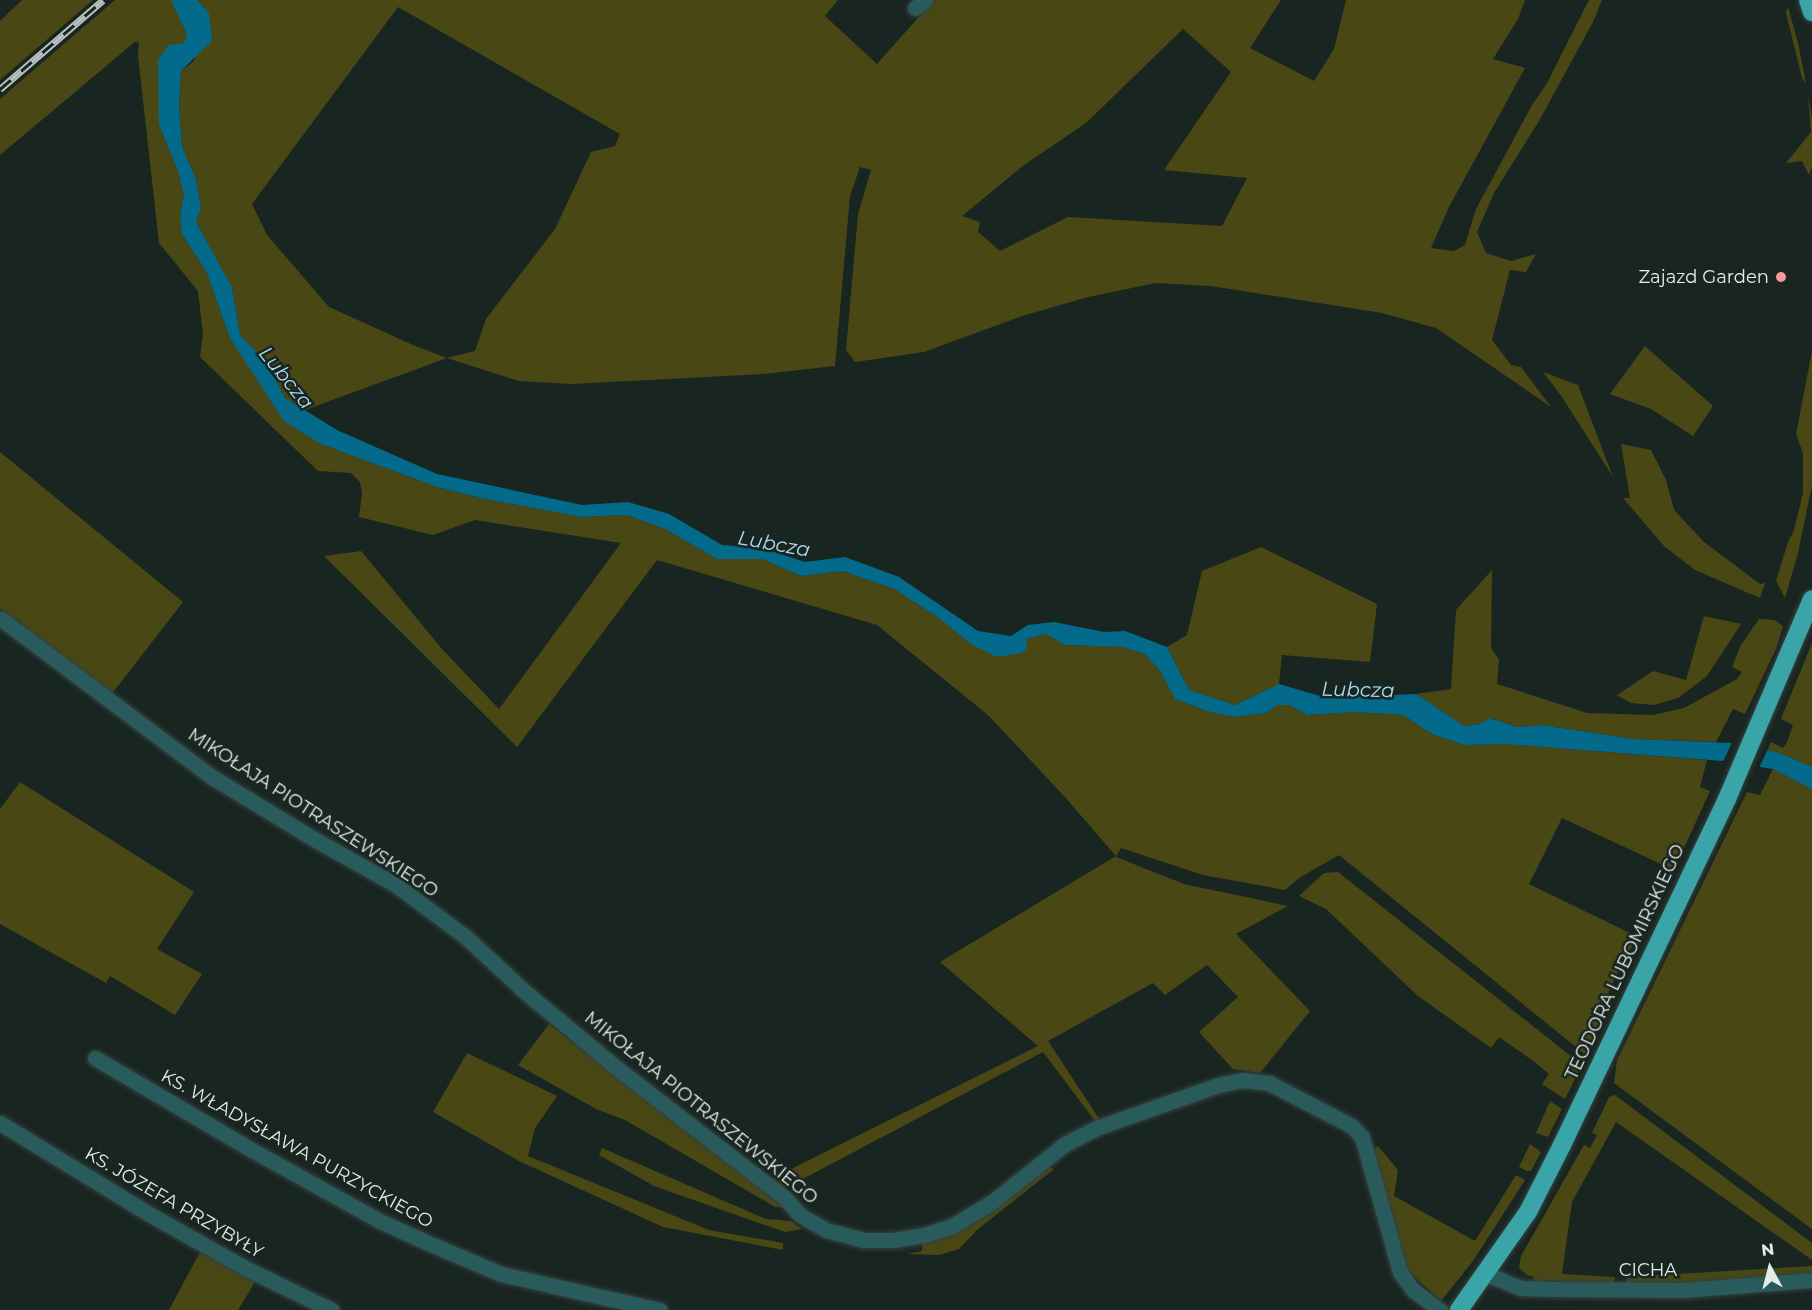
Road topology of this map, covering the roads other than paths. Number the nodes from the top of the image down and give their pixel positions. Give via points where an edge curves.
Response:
1 (1808, 0) edge
2 (1812, 12) edge
3 (1812, 583) edge
4 (1812, 599) edge
5 (0, 618) edge
6 (1804, 618) junction
7 (95, 1058) dead end
8 (0, 1123) edge
9 (1486, 1274) junction
10 (1812, 1280) edge
11 (332, 1310) edge
12 (660, 1310) edge
13 (1440, 1310) edge
14 (1459, 1310) edge

1 - 2 highway
3 - 6 highway
4 - 6 highway
5 - 13 street, MIKOŁAJA PIOTRASZEWSKIEGO via 212,777 396,885 467,938 618,1069 786,1199 800,1215 826,1230 863,1240 893,1240 952,1226 992,1202 1065,1144 1100,1127 1218,1085 1242,1080 1269,1083 1352,1126 1362,1137 1400,1272 1413,1290
6 - 9 highway, TEODORA LUBOMIRSKIEGO via 1727,799 1563,1143 1528,1212
7 - 12 street, KS. WŁADYSŁAWA PURZYCKIEGO via 250,1149 426,1242 501,1274
8 - 11 street, KS. JÓZEFA PRZYBYŁY via 149,1214 247,1269
9 - 10 street, CICHA via 1521,1288 1564,1289 1683,1290
9 - 14 highway, TEODORA LUBOMIRSKIEGO

